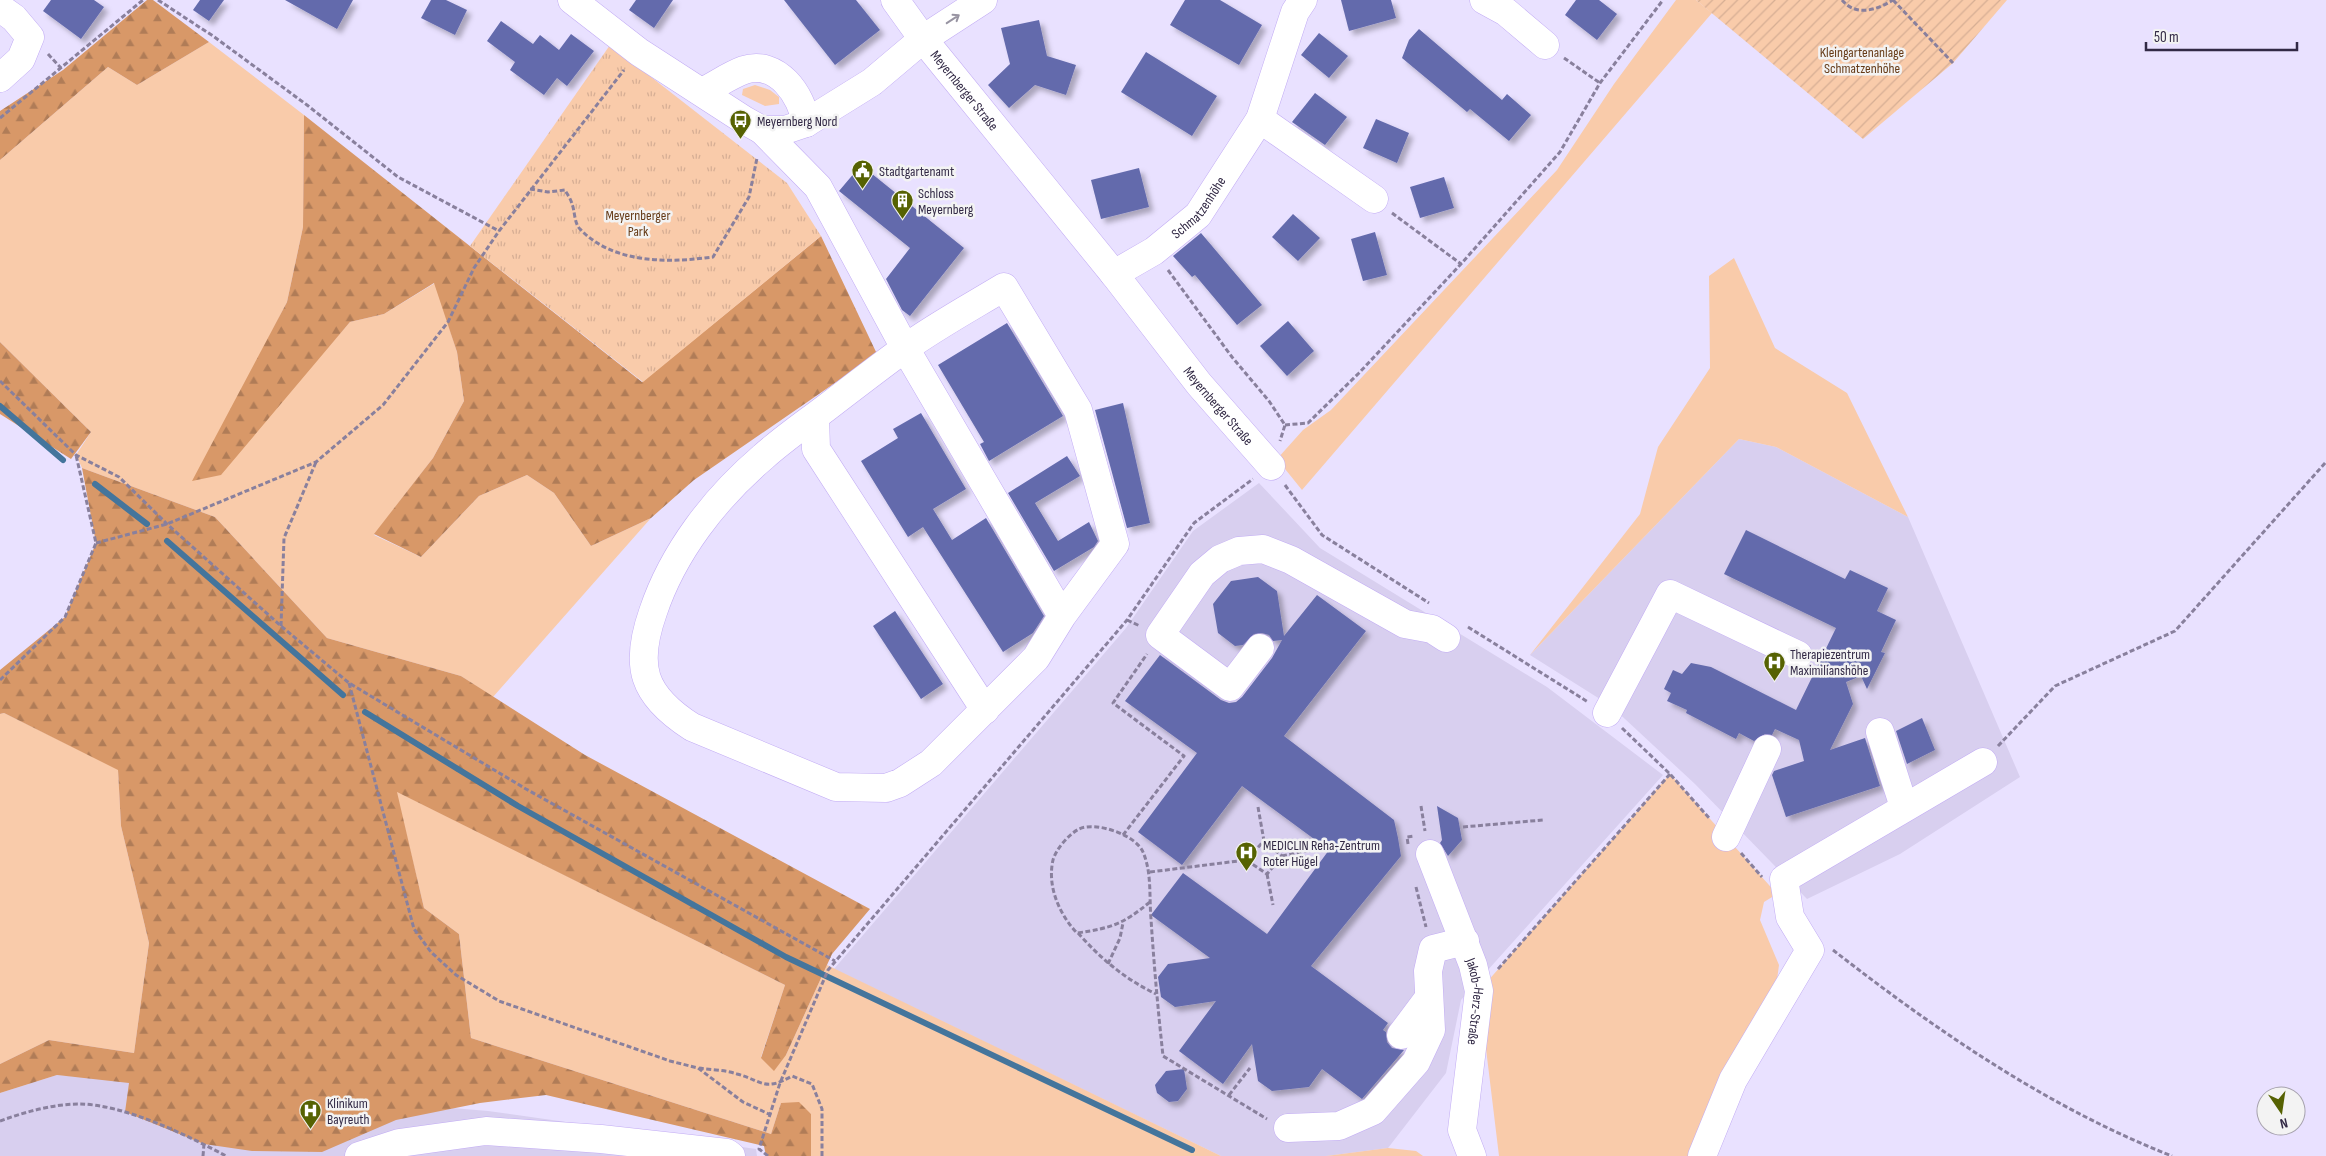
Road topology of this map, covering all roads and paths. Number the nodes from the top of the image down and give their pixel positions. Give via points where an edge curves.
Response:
1 (142, 0) edge
2 (158, 0) edge
3 (572, 0) edge
4 (895, 0) edge
5 (983, 0) edge
6 (1303, 0) edge
7 (1484, 0) edge
8 (1663, 0) edge
9 (1842, 0) edge
10 (1894, 0) edge
11 (0, 8) edge
12 (923, 39) junction
13 (1545, 45) joint
14 (638, 52) junction
15 (1953, 63) dead end
16 (0, 78) edge
17 (1600, 83) junction
18 (702, 92) junction
19 (0, 118) edge
20 (1260, 119) junction
21 (806, 123) junction
22 (762, 130) junction
23 (529, 189) junction
24 (1374, 199) joint
25 (499, 230) junction
26 (1154, 251) junction
27 (1461, 264) junction
28 (1114, 274) junction
29 (905, 348) junction
30 (0, 381) edge
31 (815, 417) junction
32 (1285, 425) junction
33 (76, 455) junction
34 (316, 462) junction
35 (2326, 462) edge
36 (1271, 466) junction
37 (167, 524) junction
38 (96, 543) junction
39 (1062, 616) junction
40 (281, 626) junction
41 (1440, 626) junction
42 (1160, 636) junction
43 (1260, 648) dead end
44 (1798, 655) dead end
45 (0, 680) edge
46 (349, 683) junction
47 (985, 710) junction
48 (1607, 713) junction
49 (1880, 732) dead end
50 (1767, 749) dead end
51 (1983, 762) joint
52 (1670, 774) junction
53 (1258, 807) dead end
54 (1904, 807) junction
55 (1543, 820) dead end
56 (1463, 827) dead end
57 (1123, 835) junction
58 (1726, 836) junction
59 (1264, 841) junction
60 (1315, 849) dead end
61 (1430, 854) dead end
62 (1282, 856) junction
63 (1246, 860) junction
64 (1150, 872) junction
65 (1267, 874) junction
66 (1765, 879) dead end
67 (1150, 902) junction
68 (1272, 905) dead end
69 (1123, 923) junction
70 (1077, 933) junction
71 (1465, 941) junction
72 (1830, 948) dead end
73 (835, 961) junction
74 (1108, 964) junction
75 (1479, 991) junction
76 (1156, 994) junction
77 (1428, 999) junction
78 (1401, 1035) dead end
79 (698, 1068) junction
80 (1250, 1068) dead end
81 (780, 1083) junction
82 (1229, 1095) junction
83 (771, 1115) junction
84 (0, 1120) edge
85 (1288, 1128) joint
86 (204, 1144) junction
87 (203, 1156) edge
88 (226, 1156) edge
89 (359, 1156) edge
90 (731, 1156) edge
91 (768, 1156) edge
92 (822, 1156) edge
93 (1472, 1156) edge
94 (1702, 1156) edge
95 (2172, 1156) edge

1 - 19 path
2 - 25 path via 308,105 398,177
3 - 14 street
4 - 12 street
12 -> 5 street
6 - 20 street, Schmatzenhöhe via 1295,12
7 - 13 street via 1506,12
8 - 17 path
9 - 10 path via 1848,7 1865,11 1879,9
10 - 15 path
11 - 16 street via 14,18 30,37 21,59
12 - 21 street, Meyernberger Straße via 872,82
12 - 28 street, Meyernberger Straße
13 - 17 path
14 - 18 street
14 - 23 path
17 - 27 path via 1560,152
18 - 21 street via 745,70 766,70 785,79 804,107
18 - 22 street
20 - 24 street
20 - 26 street, Schmatzenhöhe via 1198,215
21 - 22 street, Meyernberger Straße via 785,130
22 - 23 path via 749,197 713,256 682,261 643,260 602,246 578,228 565,190
22 - 29 street via 818,187
23 - 25 path
24 - 27 path
25 - 34 path via 474,268 448,322 383,405
26 - 28 street, Schmatzenhöhe
26 - 32 path
27 - 32 path via 1308,423
28 - 36 street, Meyernberger Straße via 1199,384
29 - 31 street
29 - 39 street
29 - 39 street via 1004,287 1078,410 1115,544
30 - 33 path
31 - 47 street via 816,450
31 - 47 street via 763,457 712,507 662,583 644,637 642,663 647,680 674,715 692,726 836,787 886,788 916,773 931,763
32 - 36 path
33 - 37 path via 119,477
33 - 38 path
34 - 37 path
34 - 40 path via 284,538
35 - 51 path via 2174,631 2055,686
36 - 41 path via 1322,535
36 - 73 path via 1194,523 1127,620
37 - 38 path
37 - 40 path
38 - 45 path via 65,617
39 - 47 street via 1036,658
40 - 46 path
41 - 42 street via 1405,624 1291,560 1263,549 1238,551 1220,559 1202,574
41 - 48 path
42 - 43 street via 1230,687
42 - 57 path via 1113,703 1184,756
44 - 48 street via 1670,594
46 - 73 path via 526,789
46 - 79 path via 414,929 431,952 456,975 499,1001
48 - 52 path
49 - 54 street
50 - 58 street
51 - 54 street
52 - 58 path
52 - 75 path
53 - 59 path
54 - 94 street via 1784,879 1790,918 1810,950 1733,1080
55 - 56 path
57 - 64 path via 1142,849
57 - 70 path via 1100,826 1082,828 1070,834 1054,857 1051,875 1056,898 1065,920
58 - 66 path
59 - 62 path
59 - 63 path
60 - 62 path
61 - 71 street, Jakob-Herz-Straße
62 - 65 path
63 - 64 path
63 - 65 path
64 - 67 path
65 - 68 path
67 - 69 path
67 - 76 path
69 - 70 path
69 - 74 path
70 - 74 path
71 - 75 street, Jakob-Herz-Straße
71 - 77 street via 1433,949 1428,971
72 - 95 path via 1988,1060 2077,1114
73 - 81 path via 819,986
74 - 76 path via 1132,983
75 - 93 street, Jakob-Herz-Straße via 1462,1130
76 - 82 path via 1163,1056
77 - 78 street
77 - 85 street via 1431,1030 1416,1062 1373,1110 1339,1126
79 - 81 path via 738,1074 759,1084
79 - 83 path via 743,1102
80 - 82 path
81 - 83 path
81 - 92 path via 792,1076 812,1084 822,1109
82 - 85 path
83 - 91 path via 759,1149
84 - 86 path via 79,1104 125,1112
86 - 87 path
86 - 88 path
89 - 90 street via 399,1144 486,1131 600,1139

